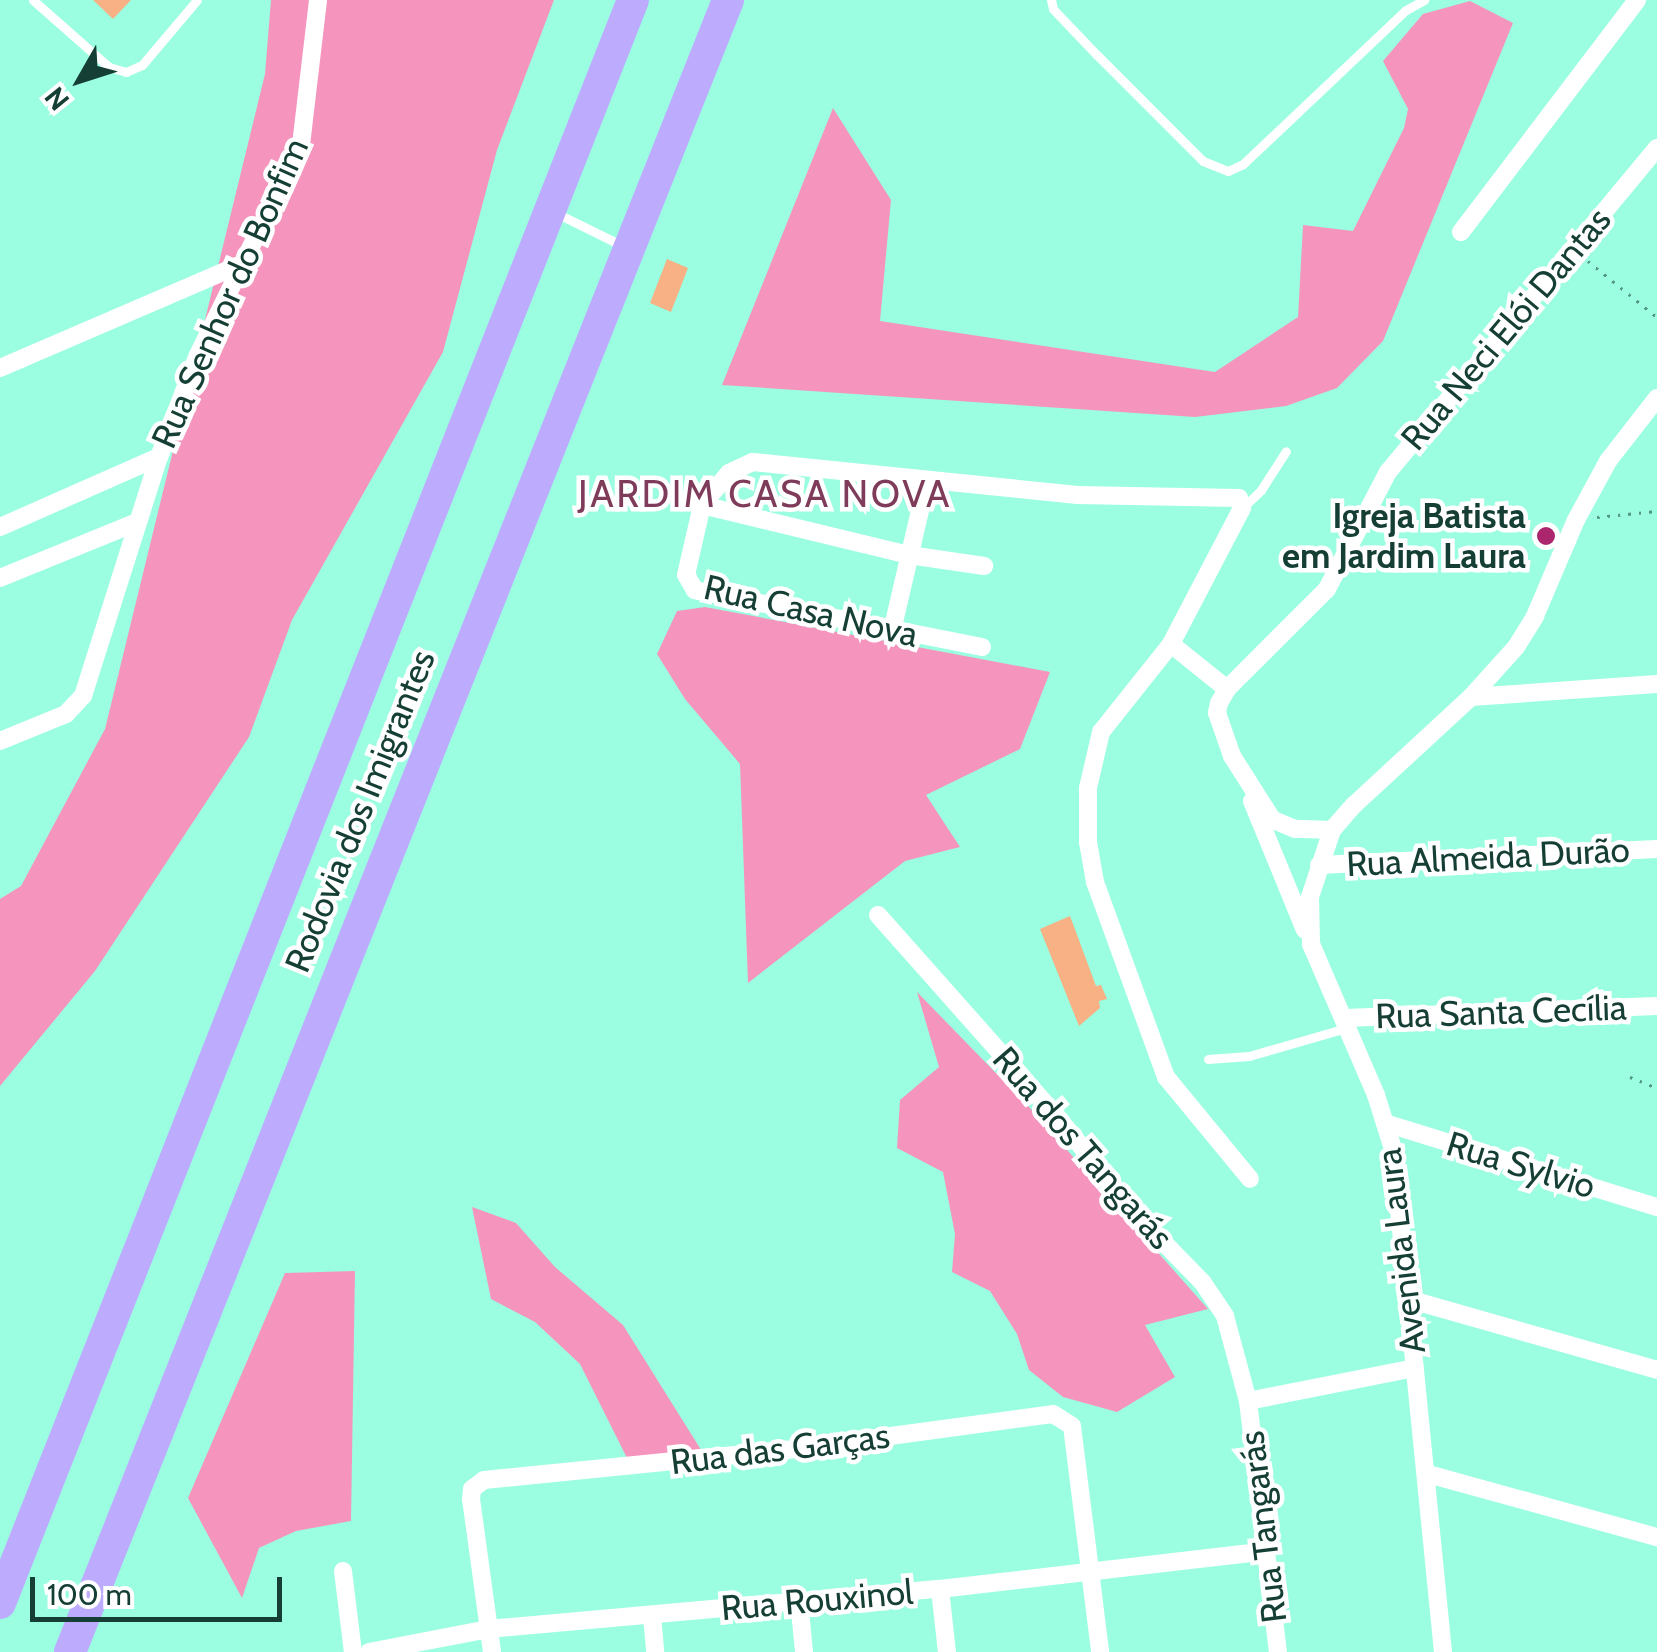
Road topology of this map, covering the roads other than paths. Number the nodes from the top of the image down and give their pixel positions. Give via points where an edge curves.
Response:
1 (32, 0) edge
2 (197, 0) edge
3 (318, 0) edge
4 (633, 0) edge
5 (728, 0) edge
6 (1052, 0) edge
7 (1424, 0) edge
8 (1637, 0) edge
9 (1657, 148) edge
10 (551, 210) junction
11 (1461, 232) dead end
12 (628, 248) junction
13 (242, 264) junction
14 (0, 368) edge
15 (1657, 398) edge
16 (1286, 451) dead end
17 (158, 457) junction
18 (927, 480) junction
19 (702, 505) junction
20 (1242, 508) junction
21 (136, 522) junction
22 (0, 527) edge
23 (909, 555) junction
24 (984, 566) dead end
25 (0, 578) edge
26 (892, 631) junction
27 (1171, 644) junction
28 (982, 646) dead end
29 (1657, 684) edge
30 (1223, 696) junction
31 (1471, 697) junction
32 (0, 742) edge
33 (1244, 782) junction
34 (1332, 830) junction
35 (1657, 849) edge
36 (1319, 864) junction
37 (878, 915) dead end
38 (1311, 944) junction
39 (1657, 1006) edge
40 (1347, 1023) junction
41 (1208, 1059) dead end
42 (1385, 1123) junction
43 (1250, 1178) dead end
44 (1657, 1207) edge
45 (1408, 1299) junction
46 (1415, 1368) junction
47 (1657, 1370) edge
48 (1248, 1401) junction
49 (1428, 1474) junction
50 (1657, 1536) edge
51 (1266, 1551) junction
52 (343, 1571) dead end
53 (1091, 1572) junction
54 (940, 1589) junction
55 (798, 1600) junction
56 (0, 1604) edge
57 (652, 1616) junction
58 (488, 1630) junction
59 (70, 1652) edge
60 (353, 1652) edge
61 (369, 1652) edge
62 (492, 1652) edge
63 (655, 1652) edge
64 (804, 1652) edge
65 (947, 1652) edge
66 (1100, 1652) edge
67 (1278, 1652) edge
68 (1443, 1652) edge

1 - 2 lane via 108,67 126,72 142,65
3 - 13 street, Rua Senhor do Bonfim via 300,144
4 - 10 highway, Rodovia dos Imigrantes
5 - 12 highway, Rodovia dos Imigrantes
6 - 7 lane via 1064,21 1190,148 1228,171
8 - 11 street
9 - 30 street, Rua Neci Elói Dantas via 1375,490 1327,589
10 - 12 lane
10 - 56 highway, Rodovia dos Imigrantes
12 - 59 highway, Rodovia dos Imigrantes
13 - 14 street
13 - 17 street, Rua Senhor do Bonfim
15 - 31 street via 1608,461 1516,647
16 - 20 lane
17 - 21 street, Rua Senhor do Bonfim
17 - 22 street
18 - 19 street via 753,462 729,473
18 - 20 street via 1076,495 1228,495 1239,498
18 - 23 street
19 - 23 street
19 - 26 street, Rua Casa Nova via 686,575 696,590
20 - 27 street
21 - 25 street
21 - 32 street, Rua Senhor do Bonfim via 83,696 66,714
23 - 24 street
23 - 26 street
26 - 28 street, Rua Casa Nova
27 - 30 street
27 - 43 street via 1101,732 1088,788 1088,842 1095,882 1166,1077
29 - 31 street
30 - 33 street via 1222,728
31 - 34 street
33 - 34 street via 1282,825
33 - 38 street
34 - 36 street, Avenida Laura
35 - 36 street, Rua Almeida Durão
36 - 38 street, Avenida Laura via 1308,912
37 - 48 street, Rua dos Tangarás via 1216,1301 1233,1334
38 - 40 street, Avenida Laura
39 - 40 street, Rua Santa Cecília
40 - 41 lane via 1249,1056
40 - 42 street, Avenida Laura
42 - 44 street, Rua Sylvio
42 - 45 street, Avenida Laura
45 - 46 street, Avenida Laura
45 - 47 street
46 - 48 street
46 - 49 street, Avenida Laura
48 - 51 street, Rua Tangarás
49 - 50 street
49 - 68 street, Avenida Laura
51 - 53 street, Rua Rouxinol
51 - 67 street, Rua Tangarás
52 - 60 street
53 - 54 street, Rua Rouxinol
53 - 58 street, Rua das Garças via 1072,1426 1053,1414 787,1450 484,1480 470,1498
53 - 66 street
54 - 55 street, Rua Rouxinol
54 - 65 street
55 - 57 street, Rua Rouxinol
55 - 64 street
57 - 58 street, Rua Rouxinol
57 - 63 street
58 - 61 street, Rua Rouxinol
58 - 62 street

